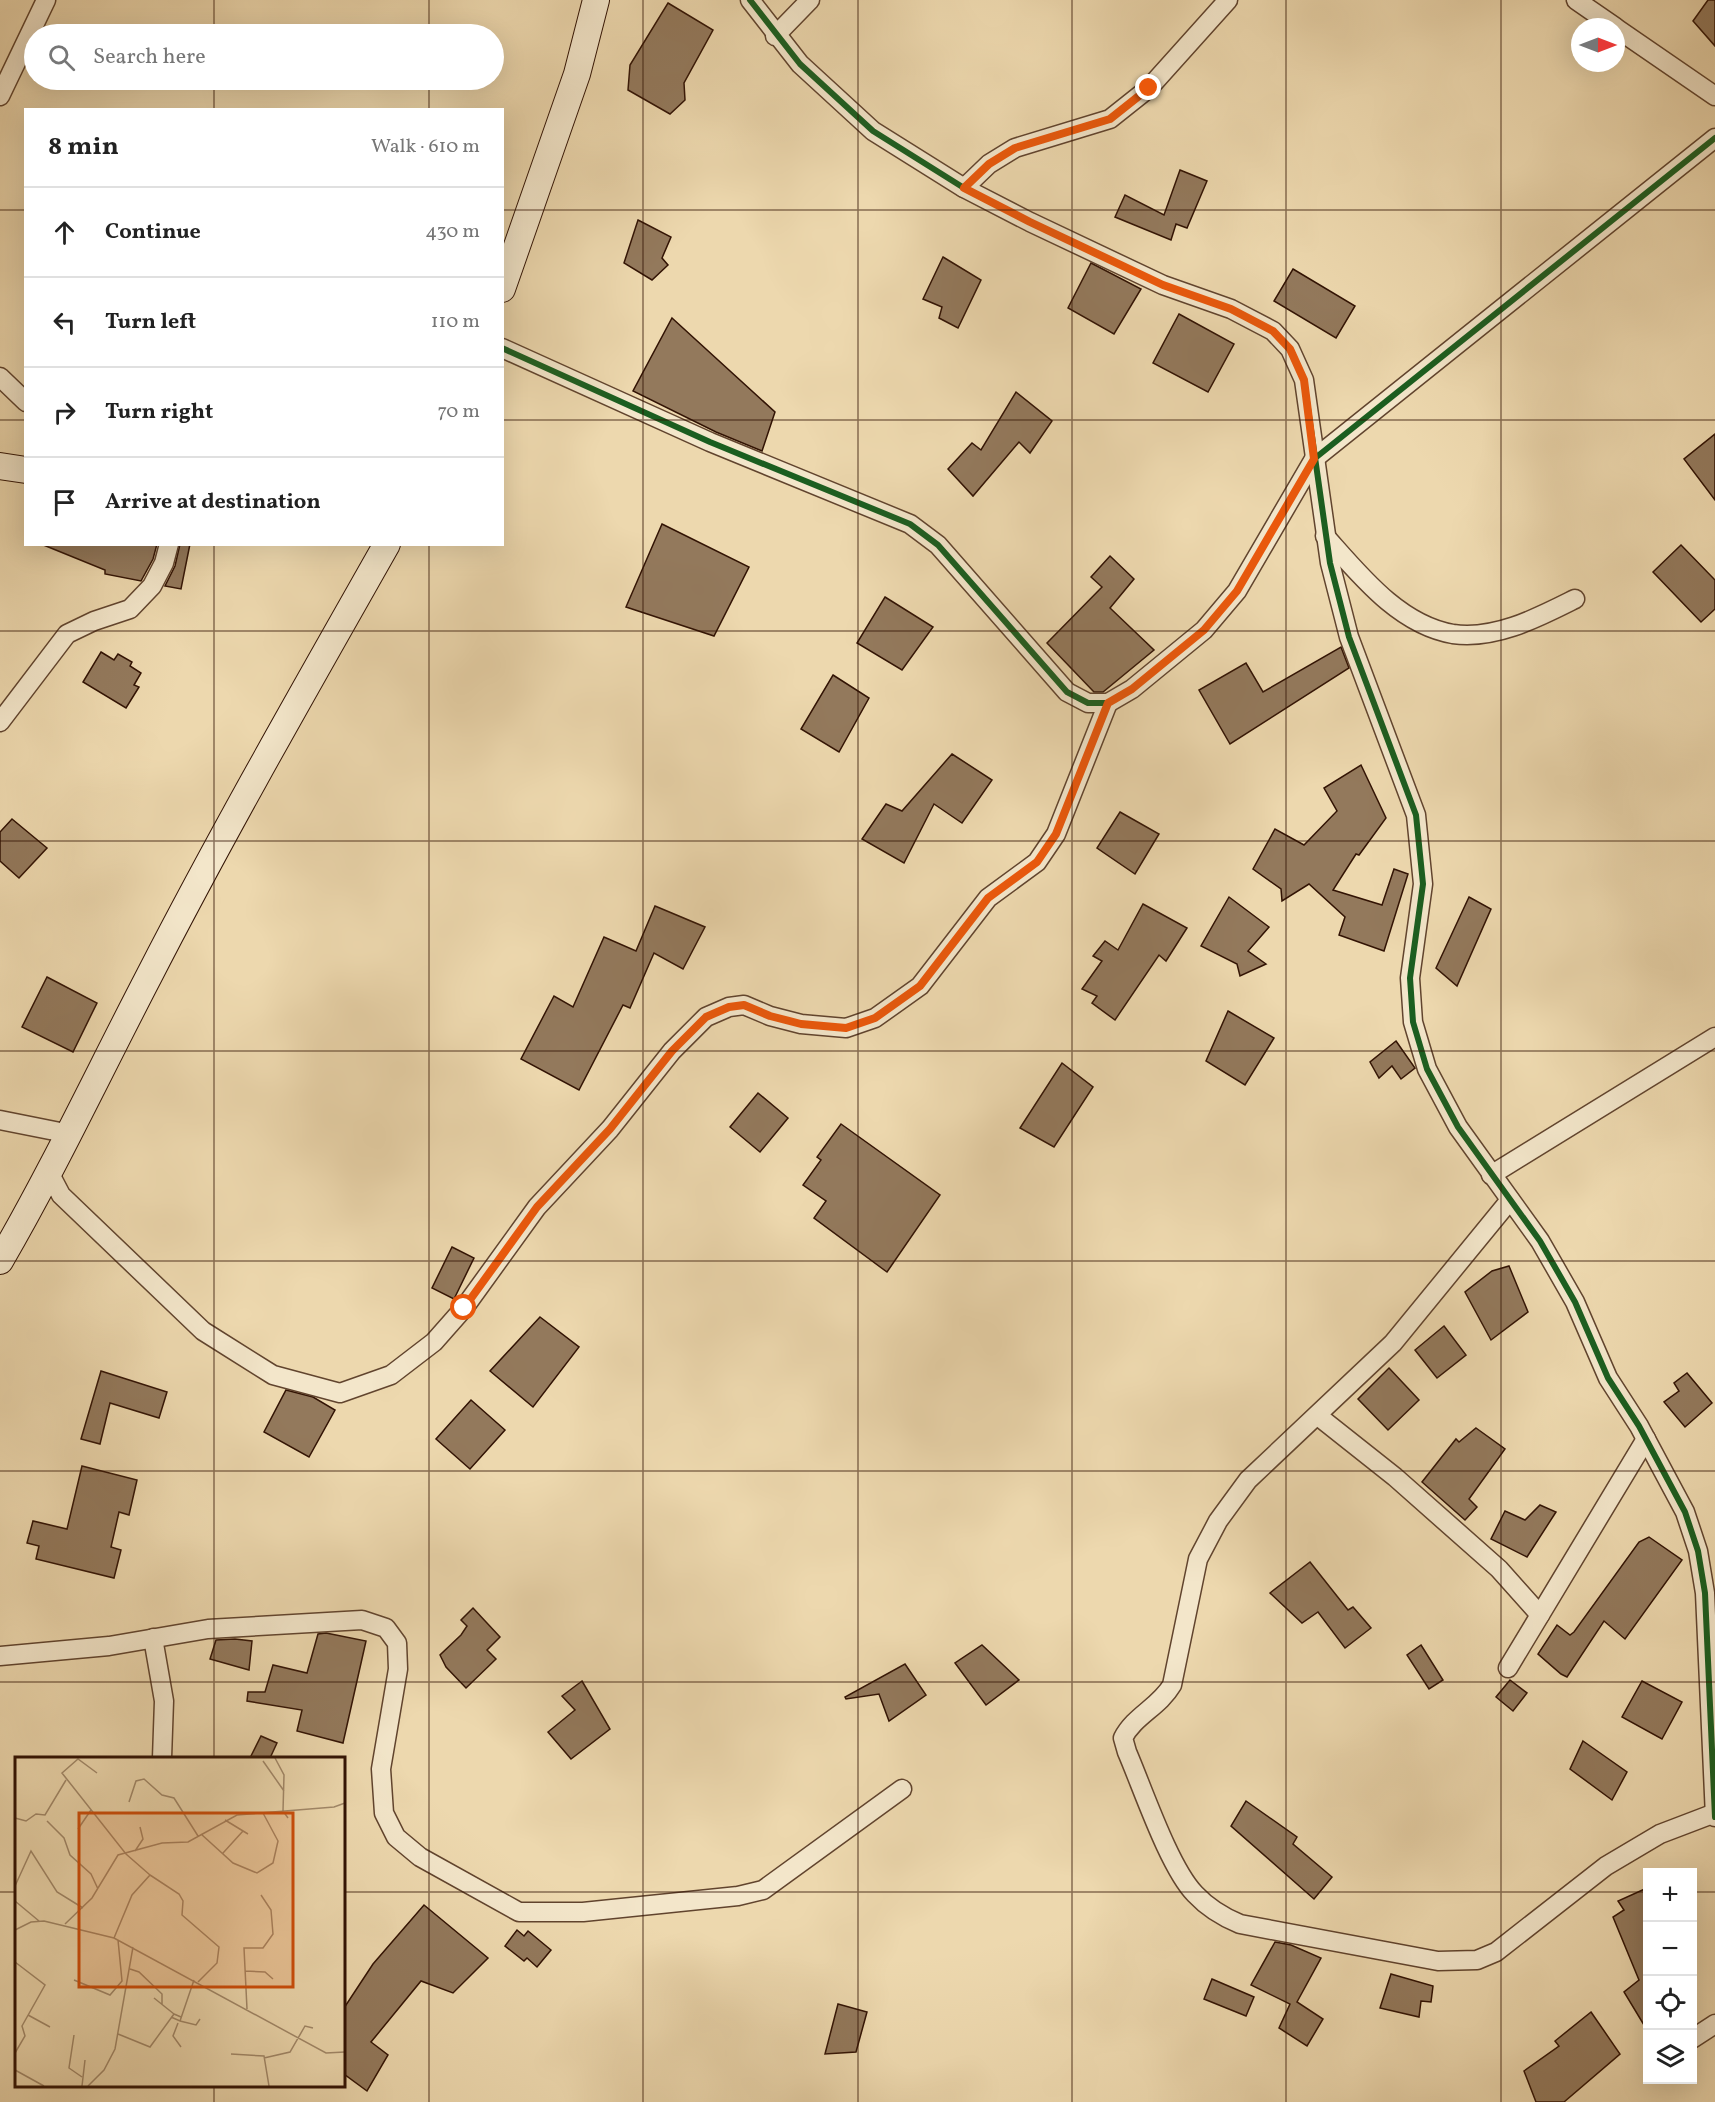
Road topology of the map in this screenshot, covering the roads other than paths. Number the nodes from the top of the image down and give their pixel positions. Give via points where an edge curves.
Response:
1 (46, 0) edge
2 (596, 0) edge
3 (750, 0) edge
4 (810, 0) edge
5 (1228, 0) edge
6 (1576, 0) edge
7 (1603, 18) edge
8 (34, 24) edge
9 (1625, 33) edge
10 (775, 36) junction
11 (24, 46) edge
12 (0, 96) edge
13 (1715, 96) edge
14 (1715, 138) edge
15 (964, 188) junction
16 (504, 283) edge
17 (504, 349) edge
18 (0, 377) edge
19 (24, 400) edge
20 (1314, 459) junction
21 (0, 466) edge
22 (24, 470) edge
23 (1325, 536) junction
24 (168, 546) edge
25 (386, 546) edge
26 (1575, 599) dead end
27 (1108, 703) junction
28 (0, 722) edge
29 (1715, 1037) edge
30 (0, 1120) edge
31 (70, 1134) junction
32 (50, 1174) junction
33 (1491, 1175) junction
34 (1510, 1200) junction
35 (0, 1261) edge
36 (1318, 1416) junction
37 (1646, 1439) junction
38 (1540, 1615) junction
39 (153, 1638) junction
40 (0, 1656) edge
41 (1508, 1668) dead end
42 (162, 1757) edge
43 (902, 1789) dead end
44 (1715, 1812) edge
45 (1715, 1817) edge
46 (1715, 2024) edge
47 (1697, 2036) edge

1 - 8 street
2 - 16 street via 577,74
3 - 10 street
4 - 10 street
5 - 15 street via 1149,88 1110,119 1015,148 989,164
6 - 7 street
9 - 13 street
10 - 15 street via 873,131
11 - 12 street
14 - 20 street
15 - 20 street via 1153,280 1231,309 1273,331 1290,349 1304,380
17 - 27 street via 710,442 910,524 938,545 1067,692 1088,703
18 - 19 street
20 - 23 street
20 - 27 street via 1263,550 1204,630 1132,689
21 - 22 street
23 - 26 street via 1367,584 1417,621 1454,634 1489,633 1532,621
23 - 33 street via 1349,637 1416,814 1423,884 1410,978 1413,1022 1427,1069 1458,1127
24 - 28 street via 152,586 130,609 67,634
25 - 31 street via 238,808
27 - 32 street via 1056,834 1037,862 988,898 920,986 875,1018 846,1028 801,1024 744,1005 706,1017 537,1207 464,1308 442,1333 391,1375 340,1393 265,1370 203,1331 61,1195
29 - 33 street
30 - 31 street
31 - 32 street
32 - 35 street
33 - 34 street
34 - 36 street via 1393,1343
34 - 37 street via 1563,1281 1608,1378
36 - 38 street via 1395,1477 1499,1569
36 - 44 street via 1248,1480 1218,1521 1198,1559 1172,1685 1166,1696 1128,1727 1123,1738 1174,1862 1193,1893 1219,1915 1240,1924 1438,1961 1477,1960 1496,1952 1606,1866 1660,1834
37 - 38 street
37 - 44 street via 1685,1512 1698,1551 1705,1593
38 - 41 street
39 - 40 street
39 - 42 street via 164,1701
39 - 43 street via 208,1629 362,1620 386,1628 397,1643 398,1669 381,1769 384,1812 396,1837 420,1857 519,1912 583,1912 763,1890
44 - 45 street
46 - 47 street

